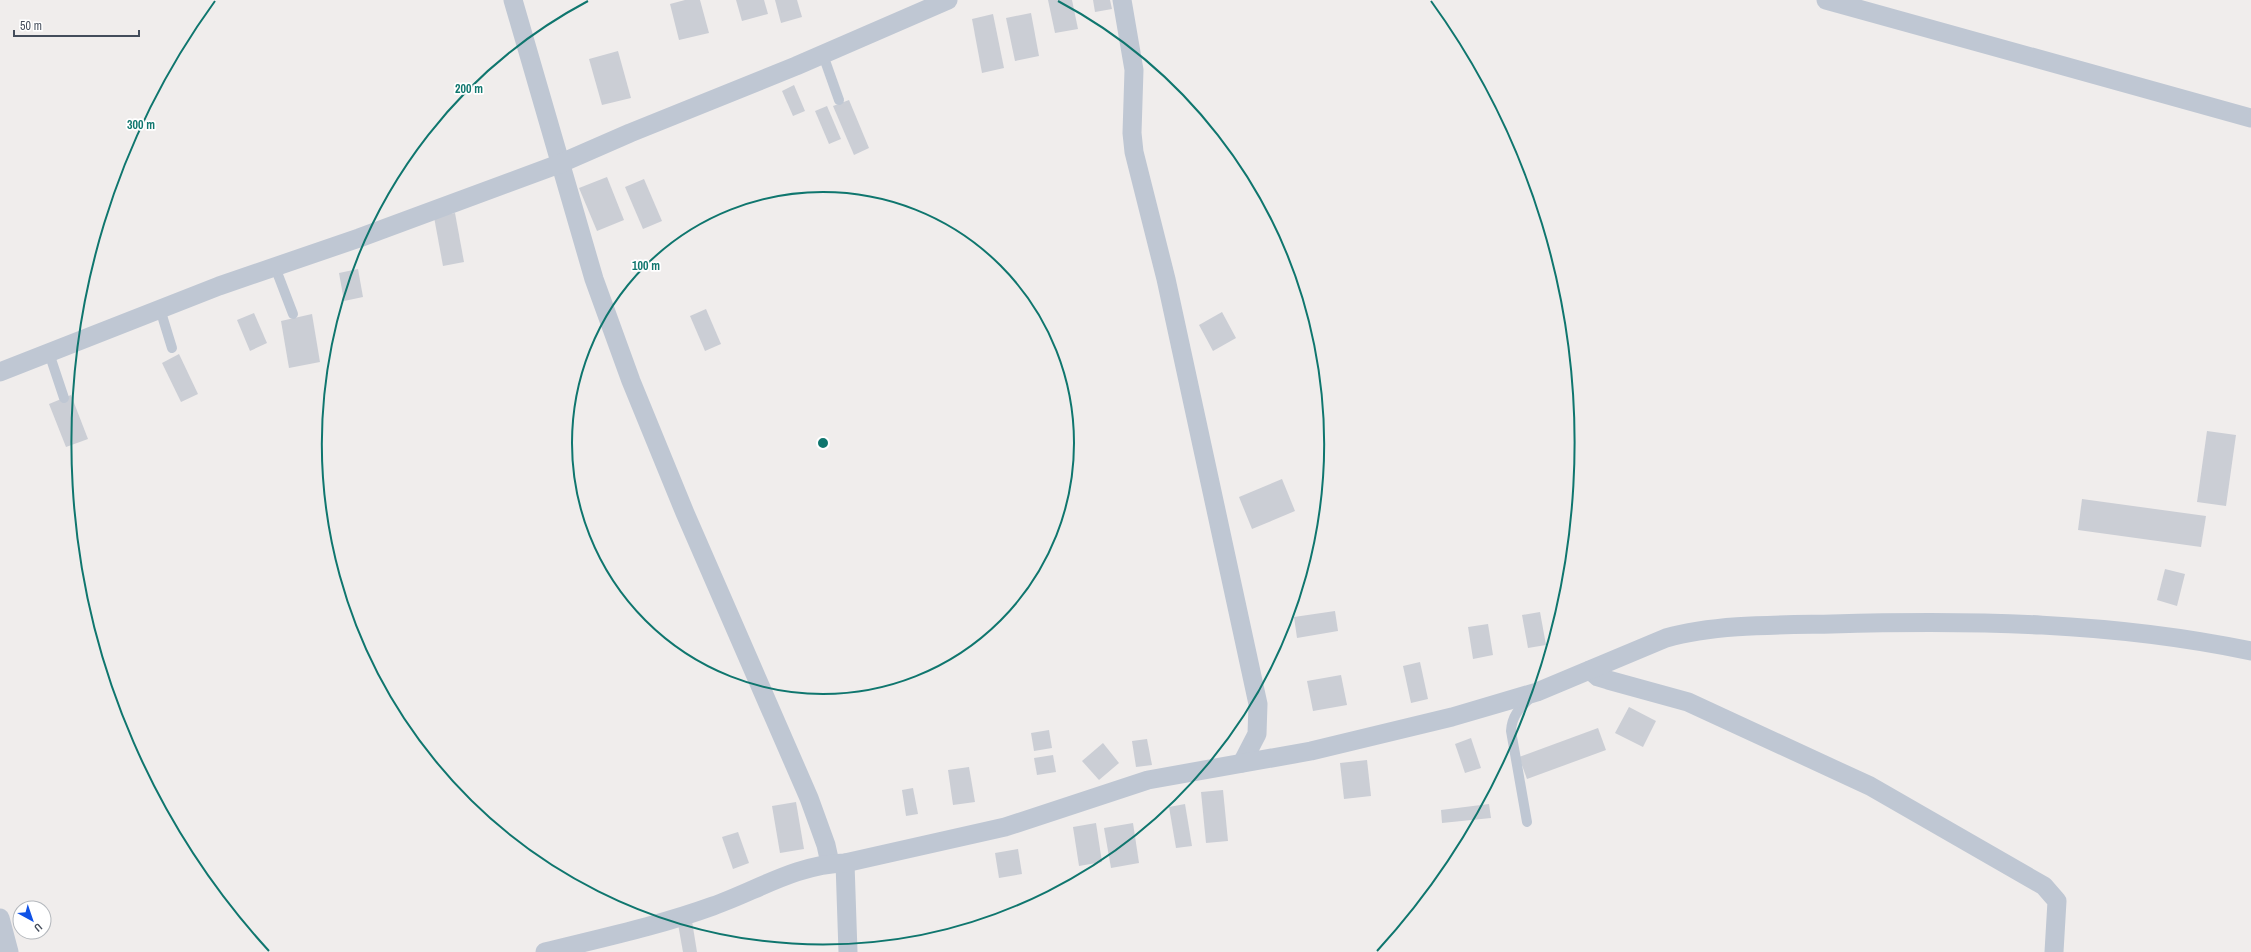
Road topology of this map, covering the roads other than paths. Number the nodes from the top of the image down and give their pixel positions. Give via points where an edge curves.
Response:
1 (513, 0) edge
2 (948, 0) edge
3 (1122, 0) edge
4 (1826, 0) edge
5 (823, 55) junction
6 (839, 100) dead end
7 (2251, 118) edge
8 (559, 164) junction
9 (275, 267) junction
10 (160, 309) junction
11 (293, 314) dead end
12 (172, 348) dead end
13 (49, 352) junction
14 (0, 372) edge
15 (64, 398) dead end
16 (2251, 651) edge
17 (1590, 670) junction
18 (1537, 692) junction
19 (1242, 763) junction
20 (1527, 822) dead end
21 (837, 863) junction
22 (0, 918) edge
23 (9, 952) edge
24 (545, 952) edge
25 (848, 952) edge
26 (2054, 952) edge

1 - 8 street
2 - 5 street
3 - 19 street via 1134,70 1134,152 1166,279 1258,704 1258,734
4 - 7 street
5 - 6 lane
5 - 8 street
8 - 9 street
8 - 21 street via 594,279 632,381 737,636 809,798 826,845
9 - 10 street
9 - 11 lane
10 - 12 lane
10 - 13 street
13 - 14 street
13 - 15 lane
16 - 17 street via 2116,630 2026,624 1804,624 1703,630 1682,634
17 - 18 street
17 - 26 street via 1598,677 1688,702 1795,750 1870,786 2020,871 2044,886 2057,901
18 - 19 street via 1368,739
18 - 20 lane via 1518,710 1512,720 1511,731
19 - 21 street via 1148,780 1005,827
21 - 24 street via 783,876 714,906 660,924
21 - 25 street
22 - 23 street

